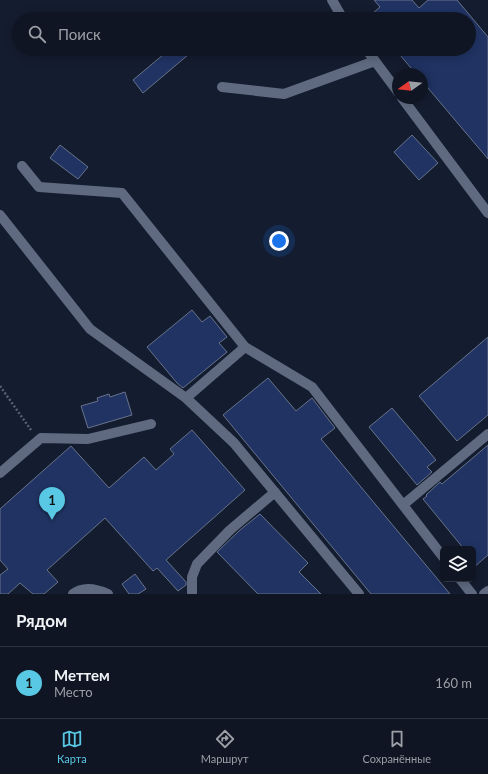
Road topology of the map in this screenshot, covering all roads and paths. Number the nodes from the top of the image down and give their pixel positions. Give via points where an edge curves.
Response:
1 (332, 0) edge
2 (339, 12) edge
3 (371, 56) edge
4 (375, 61) junction
5 (392, 84) edge
6 (222, 87) dead end
7 (406, 104) edge
8 (22, 166) dead end
9 (488, 213) edge
10 (0, 215) edge
11 (246, 347) junction
12 (0, 386) edge
13 (186, 398) junction
14 (151, 424) dead end
15 (488, 434) edge
16 (41, 438) junction
17 (0, 473) edge
18 (274, 492) junction
19 (402, 505) junction
20 (440, 553) edge
21 (462, 582) edge
22 (488, 591) edge
23 (73, 594) edge
24 (108, 594) edge
25 (192, 594) edge
26 (359, 594) edge
27 (472, 594) edge
28 (484, 594) edge

1 - 2 lane
3 - 4 lane
4 - 5 lane
4 - 6 lane via 284,94
7 - 9 lane
8 - 11 lane via 40,187 122,193
10 - 13 lane via 90,329
11 - 13 lane
11 - 19 lane via 312,387
12 - 16 path via 30,428
13 - 18 lane via 234,442
14 - 16 lane via 88,439
15 - 19 lane
16 - 17 lane
18 - 25 lane via 230,530 197,564 192,577
18 - 26 lane
19 - 20 lane
21 - 27 lane
22 - 28 lane
23 - 24 lane via 77,591 96,589

